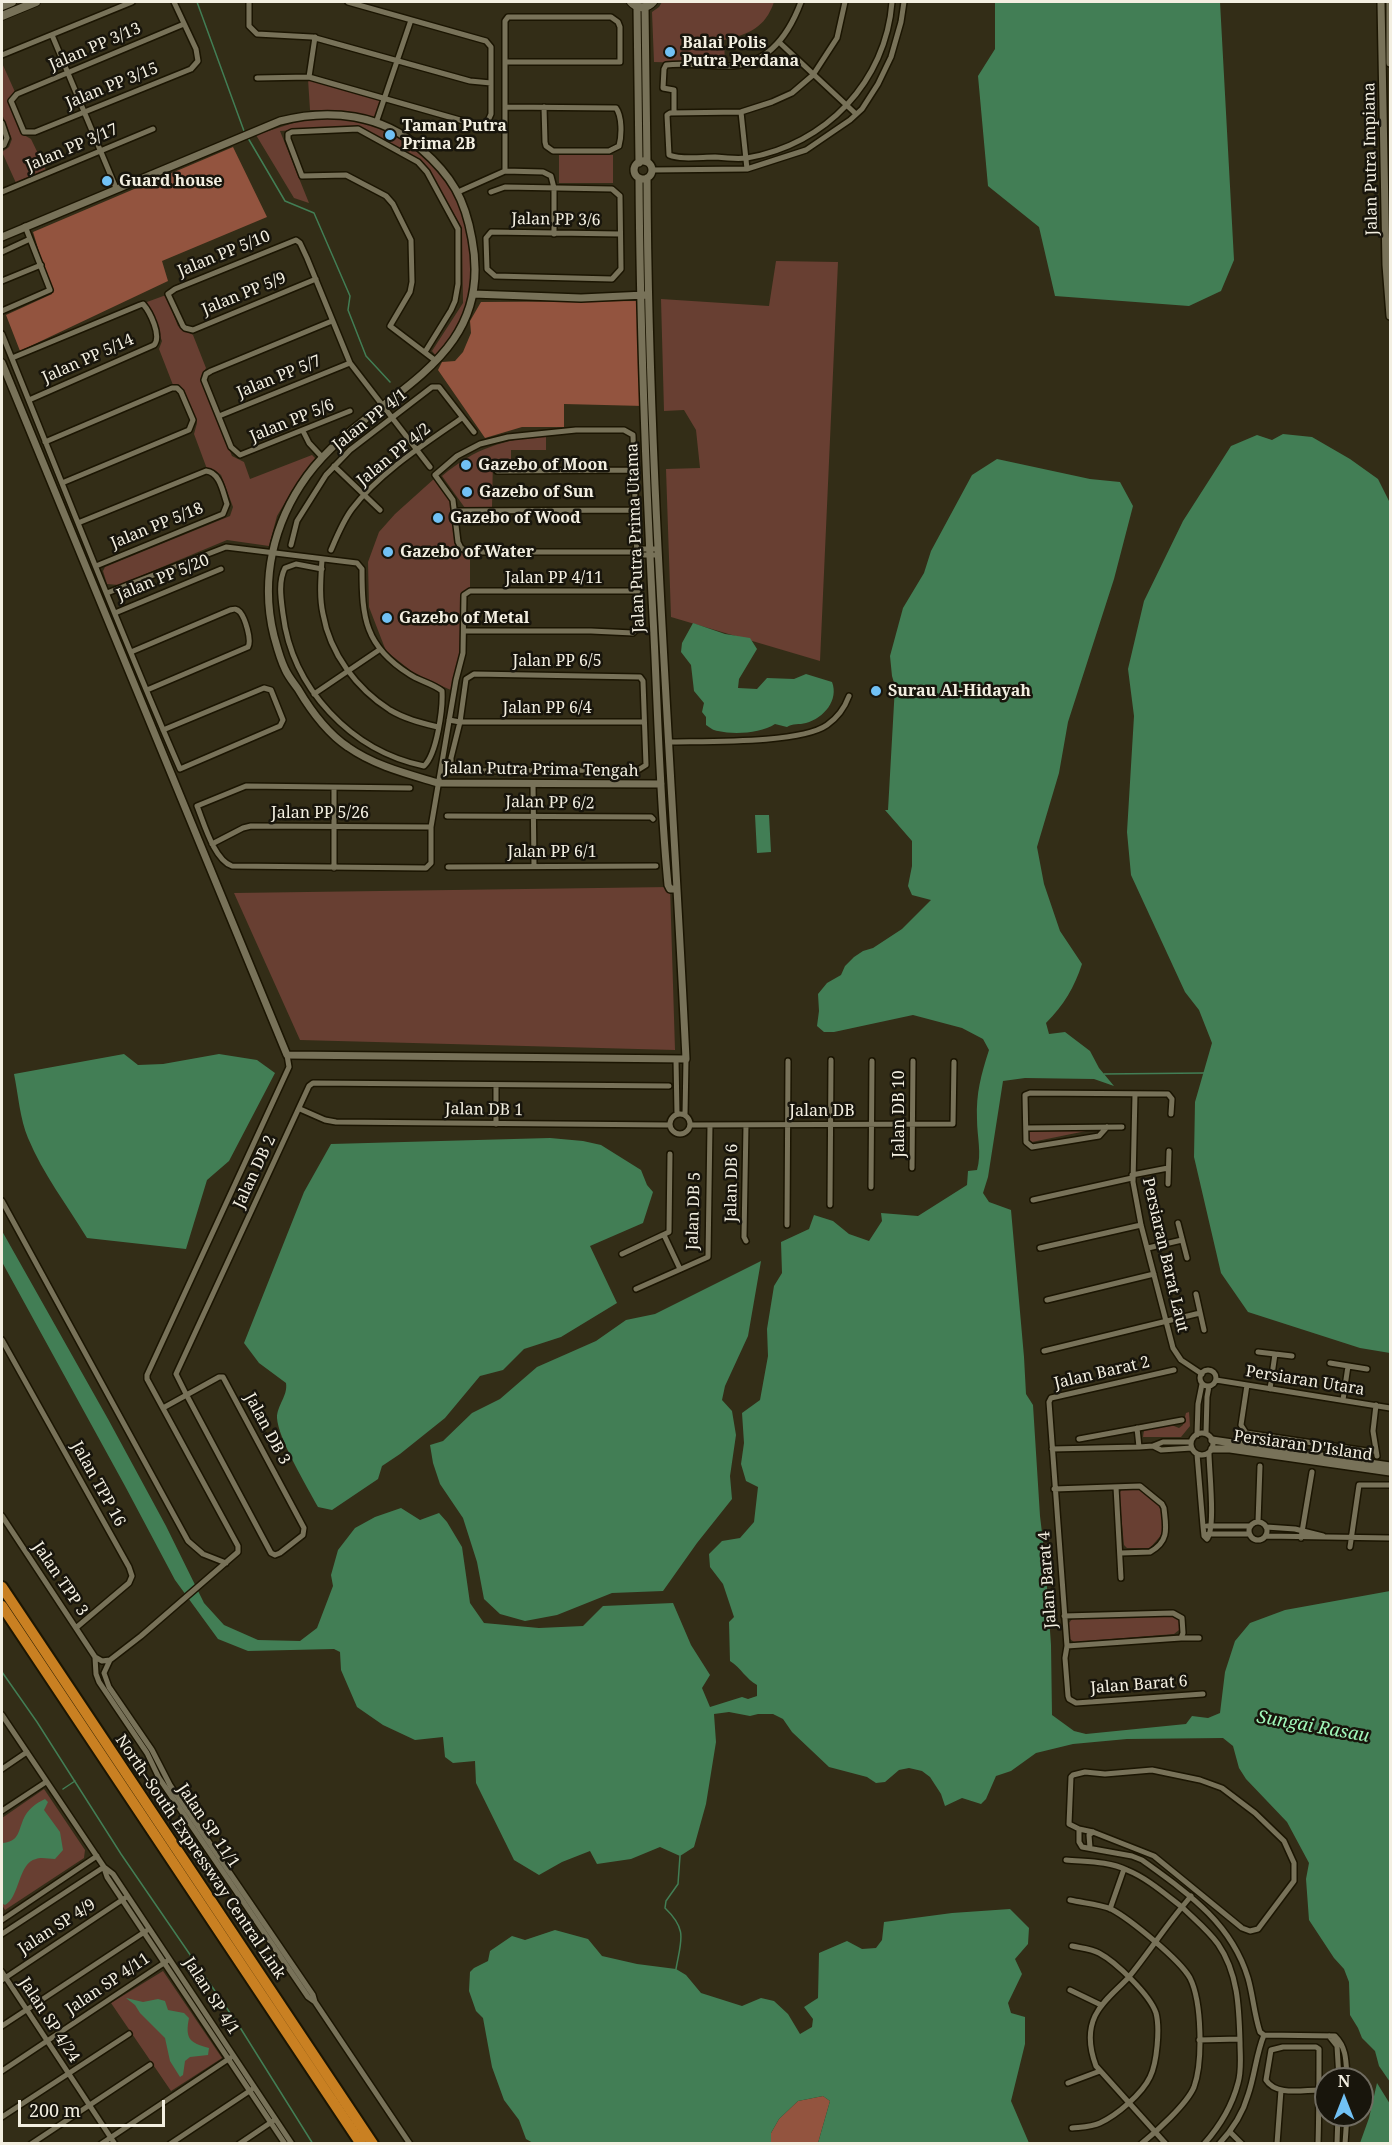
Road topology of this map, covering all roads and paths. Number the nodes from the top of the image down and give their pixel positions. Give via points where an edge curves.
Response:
1 (12, 2) edge
2 (36, 2) edge
3 (132, 2) edge
4 (174, 2) edge
5 (249, 2) edge
6 (348, 2) edge
7 (653, 2) edge
8 (801, 2) edge
9 (845, 2) edge
10 (892, 2) edge
11 (904, 2) edge
12 (1382, 2) edge
13 (1390, 2) edge
14 (638, 5) edge
15 (2, 6) edge
16 (2, 16) edge
17 (411, 20) junction
18 (184, 24) junction
19 (52, 35) junction
20 (315, 37) junction
21 (780, 43) junction
22 (2, 55) edge
23 (397, 60) junction
24 (505, 62) junction
25 (1387, 68) edge
26 (68, 73) junction
27 (813, 75) junction
28 (309, 77) junction
29 (257, 78) dead end
30 (492, 83) junction
31 (384, 99) junction
32 (544, 106) junction
33 (505, 107) junction
34 (847, 107) junction
35 (84, 112) junction
36 (674, 112) junction
37 (741, 112) junction
38 (856, 114) junction
39 (376, 123) junction
40 (2, 125) edge
41 (153, 129) dead end
42 (35, 132) joint
43 (2, 146) edge
44 (100, 151) junction
45 (746, 158) junction
46 (647, 162) junction
47 (639, 163) junction
48 (747, 168) junction
49 (652, 170) junction
50 (505, 171) junction
51 (643, 178) junction
52 (116, 188) junction
53 (554, 188) junction
54 (2, 192) edge
55 (458, 192) junction
56 (491, 192) dead end
57 (25, 226) junction
58 (554, 234) junction
59 (621, 234) junction
60 (2, 237) edge
61 (30, 239) junction
62 (1388, 239) edge
63 (2, 252) edge
64 (41, 265) junction
65 (316, 279) junction
66 (2, 280) edge
67 (473, 294) junction
68 (644, 295) junction
69 (2, 311) edge
70 (1390, 316) edge
71 (332, 321) junction
72 (183, 326) joint
73 (2, 334) edge
74 (425, 352) junction
75 (12, 358) junction
76 (436, 361) junction
77 (2, 363) edge
78 (350, 363) junction
79 (29, 400) junction
80 (383, 406) junction
81 (350, 411) dead end
82 (219, 416) junction
83 (462, 418) junction
84 (392, 419) junction
85 (303, 431) junction
86 (474, 432) dead end
87 (45, 442) junction
88 (416, 450) junction
89 (322, 457) junction
90 (334, 466) junction
91 (430, 467) dead end
92 (634, 470) junction
93 (497, 471) dead end
94 (62, 483) junction
95 (366, 494) junction
96 (380, 510) dead end
97 (636, 510) junction
98 (455, 511) junction
99 (78, 523) junction
100 (291, 546) dead end
101 (331, 550) dead end
102 (273, 552) junction
103 (636, 552) junction
104 (653, 552) junction
105 (322, 559) junction
106 (96, 566) junction
107 (221, 569) dead end
108 (322, 569) junction
109 (638, 591) junction
110 (107, 593) junction
111 (115, 613) junction
112 (464, 631) junction
113 (379, 650) junction
114 (131, 652) junction
115 (348, 670) junction
116 (147, 690) junction
117 (314, 694) junction
118 (849, 696) dead end
119 (449, 720) junction
120 (460, 722) junction
121 (645, 722) junction
122 (438, 728) junction
123 (163, 730) junction
124 (668, 742) junction
125 (438, 783) junction
126 (533, 783) junction
127 (661, 784) junction
128 (334, 788) junction
129 (410, 788) dead end
130 (534, 815) junction
131 (447, 816) dead end
132 (653, 819) dead end
133 (334, 827) junction
134 (431, 827) junction
135 (212, 844) junction
136 (534, 866) junction
137 (656, 866) dead end
138 (448, 867) dead end
139 (334, 868) junction
140 (677, 889) junction
141 (287, 1055) junction
142 (676, 1059) junction
143 (686, 1059) junction
144 (831, 1060) dead end
145 (872, 1060) dead end
146 (788, 1061) dead end
147 (913, 1061) dead end
148 (954, 1062) dead end
149 (496, 1085) junction
150 (669, 1086) dead end
151 (1135, 1094) junction
152 (300, 1109) junction
153 (676, 1114) junction
154 (1171, 1114) dead end
155 (685, 1116) junction
156 (496, 1124) junction
157 (788, 1124) junction
158 (669, 1125) junction
159 (690, 1125) junction
160 (710, 1125) junction
161 (746, 1125) junction
162 (830, 1125) junction
163 (871, 1125) junction
164 (913, 1125) junction
165 (1107, 1127) junction
166 (1122, 1127) dead end
167 (1026, 1128) junction
168 (1169, 1151) dead end
169 (670, 1154) dead end
170 (912, 1168) dead end
171 (1168, 1168) junction
172 (1132, 1176) junction
173 (1168, 1184) dead end
174 (871, 1187) dead end
175 (1033, 1200) dead end
176 (2, 1201) edge
177 (830, 1205) dead end
178 (1178, 1222) dead end
179 (787, 1225) dead end
180 (1141, 1225) junction
181 (664, 1235) junction
182 (1182, 1240) junction
183 (746, 1241) dead end
184 (1040, 1248) dead end
185 (1148, 1248) junction
186 (622, 1254) dead end
187 (1187, 1258) dead end
188 (680, 1269) junction
189 (1154, 1274) junction
190 (636, 1289) dead end
191 (1196, 1294) dead end
192 (1047, 1300) dead end
193 (1200, 1313) junction
194 (1166, 1321) junction
195 (1204, 1330) dead end
196 (2, 1340) edge
197 (1044, 1351) dead end
198 (1258, 1352) dead end
199 (1275, 1354) junction
200 (1292, 1356) dead end
201 (1330, 1363) dead end
202 (1348, 1366) junction
203 (1367, 1369) dead end
204 (1174, 1370) dead end
205 (1202, 1374) junction
206 (1216, 1380) junction
207 (1203, 1384) junction
208 (1247, 1385) junction
209 (1209, 1386) junction
210 (1269, 1389) junction
211 (186, 1394) junction
212 (1343, 1400) junction
213 (1376, 1405) junction
214 (163, 1408) junction
215 (1390, 1408) edge
216 (1182, 1420) dead end
217 (1137, 1428) junction
218 (1206, 1434) junction
219 (1197, 1435) junction
220 (1079, 1438) dead end
221 (1212, 1440) junction
222 (1192, 1445) junction
223 (1139, 1447) junction
224 (1052, 1449) junction
225 (1210, 1451) junction
226 (1197, 1454) junction
227 (1260, 1466) dead end
228 (1390, 1466) edge
229 (1312, 1472) dead end
230 (1390, 1472) edge
231 (1390, 1485) edge
232 (1116, 1487) junction
233 (1054, 1489) junction
234 (2, 1516) edge
235 (1258, 1522) junction
236 (1203, 1526) junction
237 (1211, 1526) junction
238 (1250, 1526) junction
239 (1266, 1527) junction
240 (1302, 1530) junction
241 (304, 1532) joint
242 (1207, 1534) junction
243 (1249, 1534) junction
244 (1266, 1536) junction
245 (1328, 1537) junction
246 (1301, 1538) junction
247 (1351, 1538) junction
248 (1390, 1538) edge
249 (1350, 1547) dead end
250 (1121, 1553) junction
251 (226, 1563) junction
252 (1121, 1578) dead end
253 (2, 1587) edge
254 (2, 1606) edge
255 (1064, 1616) junction
256 (77, 1628) junction
257 (1181, 1638) junction
258 (1199, 1638) dead end
259 (1067, 1646) junction
260 (95, 1657) junction
261 (110, 1660) junction
262 (1203, 1694) dead end
263 (1076, 1703) joint
264 (2, 1715) edge
265 (4, 1724) edge
266 (27, 1752) junction
267 (2, 1769) edge
268 (46, 1782) junction
269 (2, 1811) edge
270 (1079, 1829) junction
271 (1093, 1832) junction
272 (89, 1845) junction
273 (1090, 1848) junction
274 (97, 1856) junction
275 (1066, 1860) dead end
276 (86, 1863) junction
277 (104, 1867) junction
278 (1124, 1869) junction
279 (1191, 1896) junction
280 (125, 1898) junction
281 (1070, 1900) dead end
282 (1182, 1907) junction
283 (1110, 1909) junction
284 (2, 1918) edge
285 (147, 1930) junction
286 (2, 1934) edge
287 (1154, 1941) junction
288 (1072, 1946) dead end
289 (167, 1961) junction
290 (3, 1976) edge
291 (1129, 1976) junction
292 (1070, 1990) dead end
293 (315, 2002) junction
294 (1101, 2005) junction
295 (26, 2009) junction
296 (2, 2025) edge
297 (129, 2034) dead end
298 (1264, 2035) junction
299 (1329, 2036) junction
300 (1240, 2039) junction
301 (1199, 2040) junction
302 (47, 2041) junction
303 (231, 2057) junction
304 (150, 2065) dead end
305 (1319, 2067) edge
306 (1338, 2067) edge
307 (1346, 2067) edge
308 (2, 2071) edge
309 (1100, 2071) junction
310 (68, 2073) junction
311 (1068, 2084) dead end
312 (252, 2089) junction
313 (1281, 2090) junction
314 (1314, 2090) edge
315 (1128, 2101) junction
316 (89, 2105) junction
317 (2, 2117) edge
318 (273, 2121) junction
319 (1318, 2127) edge
320 (1338, 2127) edge
321 (1346, 2127) edge
322 (1072, 2128) dead end
323 (1156, 2132) junction
324 (1230, 2132) junction
325 (110, 2137) junction
326 (31, 2144) edge
327 (101, 2144) edge
328 (115, 2144) edge
329 (170, 2144) edge
330 (239, 2144) edge
331 (285, 2144) edge
332 (292, 2144) edge
333 (361, 2144) edge
334 (373, 2144) edge
335 (410, 2144) edge
336 (1141, 2144) edge
337 (1166, 2144) edge
338 (1204, 2144) edge
339 (1219, 2144) edge
340 (1242, 2144) edge
341 (1278, 2144) edge
342 (1318, 2144) edge
343 (1337, 2144) edge
344 (1345, 2144) edge

1 - 15 main road
2 - 16 main road
3 - 19 street
4 - 18 street
5 - 20 street via 249,26 257,34
6 - 17 street
7 - 14 main road
8 - 21 street
9 - 27 street via 837,38
10 - 34 street via 883,49
11 - 38 street via 891,57 878,84
12 - 25 street, Jalan Putra Impiana
13 - 25 street, Jalan Putra Impiana
14 - 46 street
14 - 47 street
17 - 23 street
17 - 30 street via 490,44
18 - 26 street, Jalan PP 3/13
18 - 35 street, Jalan PP 3/15 via 198,61 191,69
19 - 22 street
19 - 26 street
20 - 23 street
20 - 28 street
21 - 27 street
21 - 36 street via 756,59 733,66 666,65 664,89 675,90
23 - 30 street via 470,81
23 - 31 street
24 - 24 street via 508,17 611,17 620,27 620,62
24 - 33 street
25 - 62 street, Jalan Putra Impiana
26 - 35 street
26 - 42 street, Jalan PP 3/13 via 17,94 11,101 24,132
27 - 34 street
27 - 37 street via 792,93
28 - 29 street
28 - 31 street
30 - 31 street via 491,114 481,126
31 - 39 street
32 - 32 street via 545,142 553,151 609,151 619,146 616,108
32 - 33 street
33 - 50 street
34 - 38 street
34 - 45 street via 797,143
35 - 42 street, Jalan PP 3/15
35 - 44 street
36 - 37 street
36 - 45 street via 667,115 671,157
37 - 45 street
38 - 48 street via 806,150
39 - 52 street, Jalan Putra Prima Tengah via 337,114 304,115 280,121
39 - 55 street, Jalan Putra Prima Tengah via 406,136 430,156
40 - 43 street via 7,138
41 - 44 street, Jalan PP 3/17
44 - 52 street
44 - 54 street, Jalan PP 3/17
45 - 48 street
46 - 47 street
46 - 49 street
47 - 51 street via 635,175
48 - 49 street
49 - 51 street
50 - 53 street via 543,172 551,176
50 - 55 street
51 - 68 street, Jalan Putra Prima Utama
52 - 57 street
53 - 56 street via 505,187
53 - 58 street
53 - 59 street via 612,189 620,196
55 - 67 street, Jalan Putra Prima Tengah via 475,251
57 - 60 street
57 - 61 street
58 - 59 street, Jalan PP 3/6
58 - 59 street, Jalan PP 3/6 via 491,232 486,238 487,269 495,276 612,279 621,269
61 - 63 street
61 - 64 street
62 - 70 street, Jalan Putra Impiana
64 - 66 street
64 - 69 street via 50,290
65 - 71 street
65 - 72 street, Jalan PP 5/9 via 193,330
65 - 72 street, Jalan PP 5/10 via 300,243 291,241 168,294
67 - 68 street via 581,298
67 - 76 street, Jalan Putra Prima Tengah via 457,337
68 - 104 street, Jalan Putra Prima Utama
71 - 78 street
71 - 82 street via 208,372 204,380
73 - 75 street
74 - 74 street via 451,310 458,284 458,229 427,172 418,162 358,129 288,134 302,176 346,175 386,196 393,204 412,246 411,288 390,326
74 - 76 street
75 - 79 street
75 - 79 street, Jalan PP 5/14 via 140,304 146,308 158,336 154,345
76 - 80 street, Jalan Putra Prima Tengah
77 - 141 street
78 - 80 street
78 - 82 street, Jalan PP 5/7
79 - 87 street
80 - 84 street
80 - 89 street, Jalan Putra Prima Tengah
81 - 85 street, Jalan PP 5/6
82 - 85 street, Jalan PP 5/6 via 236,454 243,455
83 - 84 street, Jalan PP 4/1 via 439,387 432,387
83 - 86 street
83 - 88 street, Jalan PP 4/2
84 - 88 street
84 - 90 street, Jalan PP 4/1
85 - 89 street
87 - 94 street
87 - 94 street via 172,388 181,392 193,420 189,430
88 - 91 street
88 - 95 street, Jalan PP 4/2
89 - 102 street, Jalan Putra Prima Tengah via 284,514
90 - 95 street
90 - 100 street, Jalan PP 4/1 via 302,510
92 - 93 street
92 - 97 street
92 - 98 street via 633,435 624,430 508,437 480,444 435,474 450,494
94 - 99 street
95 - 96 street
95 - 101 street, Jalan PP 4/2 via 343,522
97 - 98 street
97 - 103 street
98 - 103 street via 458,543 469,552
99 - 106 street
99 - 106 street, Jalan PP 5/18 via 207,471 216,475 227,504 223,514
102 - 105 street
102 - 110 street via 226,547
102 - 125 street, Jalan Putra Prima Tengah via 269,572 270,618 284,668 309,708 347,747 370,760
103 - 104 street
103 - 109 street
104 - 124 street, Jalan Putra Prima Utama
104 - 127 street, Jalan Putra Prima Utama
105 - 108 street
105 - 113 street via 361,566 364,614
106 - 110 street
107 - 111 street, Jalan PP 5/20
108 - 115 street via 322,614 331,641
108 - 117 street via 296,564 285,568 282,575 281,597 291,651
109 - 112 street, Jalan PP 4/11 via 470,591 464,595
109 - 112 street via 639,627 633,633
110 - 111 street
111 - 114 street
112 - 119 street
113 - 115 street
113 - 122 street via 410,675 442,691
114 - 116 street
114 - 116 street via 230,610 240,612 250,638 248,647
115 - 117 street
115 - 122 street via 392,711
116 - 123 street
117 - 122 street via 343,728 375,750 415,764 424,766 430,760
118 - 124 street via 835,718 812,732 785,737
119 - 120 street, Jalan PP 6/4
119 - 125 street
120 - 121 street, Jalan PP 6/4
120 - 121 street, Jalan PP 6/5 via 466,679 474,674 640,677
120 - 121 street via 450,765 458,771 638,770 646,765
123 - 123 street via 180,769 280,726 283,720 268,688
124 - 140 street, Jalan Putra Prima Utama
125 - 126 street, Jalan Putra Prima Tengah
125 - 134 street
126 - 127 street, Jalan Putra Prima Tengah
126 - 130 street
127 - 140 street, Jalan Putra Prima Utama via 668,885
128 - 129 street
128 - 133 street
128 - 135 street via 246,786 197,806
130 - 131 street, Jalan PP 6/2
130 - 132 street, Jalan PP 6/2
130 - 136 street
133 - 134 street, Jalan PP 5/26
133 - 135 street, Jalan PP 5/26 via 251,826
133 - 139 street
134 - 139 street via 431,863 426,868
135 - 139 street via 223,861 232,866
136 - 137 street, Jalan PP 6/1
136 - 138 street, Jalan PP 6/1
140 - 143 street, Jalan Putra Prima Utama
141 - 142 street
141 - 214 street via 289,1066 148,1369 147,1379
142 - 143 street
142 - 153 street
143 - 155 street
144 - 162 street
145 - 163 street
146 - 157 street
147 - 164 street, Jalan DB 10
148 - 164 street, Jalan DB via 954,1123
149 - 150 street, Jalan DB 2
149 - 152 street, Jalan DB 2 via 318,1082 309,1086
149 - 156 street
151 - 154 street via 1168,1094 1172,1099
151 - 167 street via 1027,1093
151 - 172 street, Persiaran Barat Laut
152 - 156 street, Jalan DB 1 via 329,1121
152 - 211 street, Jalan DB 2 via 178,1368 178,1379
153 - 155 street
153 - 158 street
155 - 159 street
156 - 158 street, Jalan DB 1
157 - 161 street, Jalan DB
157 - 162 street, Jalan DB
157 - 179 street
158 - 159 street via 681,1134
159 - 160 street, Jalan DB
160 - 161 street, Jalan DB
160 - 188 street, Jalan DB 5 via 709,1253
161 - 183 street, Jalan DB 6
162 - 163 street, Jalan DB
162 - 177 street
163 - 164 street, Jalan DB
163 - 174 street
164 - 170 street, Jalan DB 10
165 - 166 street
165 - 167 street
165 - 167 street via 1099,1136 1034,1147 1026,1143
168 - 171 street
169 - 181 street via 670,1228
171 - 172 street
171 - 173 street
172 - 175 street
172 - 180 street, Persiaran Barat Laut
176 - 251 street via 188,1541 203,1554
178 - 182 street
180 - 184 street
180 - 185 street, Persiaran Barat Laut
181 - 186 street
181 - 188 street
182 - 185 street
182 - 187 street
185 - 189 street, Persiaran Barat Laut
188 - 190 street, Jalan DB 5
189 - 192 street
189 - 194 street, Persiaran Barat Laut
191 - 193 street
193 - 194 street
193 - 195 street
194 - 197 street
194 - 205 street, Persiaran Barat Laut via 1176,1353
196 - 256 street, Jalan TPP 16 via 132,1576 129,1583
198 - 199 street
199 - 200 street
199 - 210 street
201 - 202 street
202 - 203 street
202 - 212 street
204 - 224 street, Jalan Barat 2 via 1051,1398
205 - 206 street via 1212,1371
205 - 207 street
206 - 208 street, Persiaran Utara
206 - 209 street
207 - 209 street
207 - 219 street
208 - 210 street, Persiaran Utara
208 - 213 street via 1241,1425 1246,1433 1377,1454 1373,1431
209 - 218 street
210 - 212 street, Persiaran Utara
211 - 214 street
211 - 241 street, Jalan DB 3 via 219,1377 226,1380
211 - 241 street, Jalan DB 2 via 271,1553 280,1553
212 - 213 street, Persiaran Utara
213 - 215 street, Persiaran Utara
214 - 251 street via 238,1546 238,1552
216 - 217 street
217 - 220 street
217 - 223 street
218 - 219 street
218 - 221 street
219 - 222 street
221 - 225 street
221 - 228 street, Persiaran D'Island
222 - 223 street via 1161,1450
222 - 226 street
223 - 224 street
224 - 233 street, Jalan Barat 4
225 - 226 street
225 - 230 street, Persiaran D'Island via 1230,1449
225 - 237 street
226 - 236 street
227 - 235 street
229 - 240 street
231 - 247 street via 1359,1485
232 - 233 street
232 - 250 street
232 - 250 street via 1142,1486 1162,1504 1166,1534 1154,1551
233 - 255 street, Jalan Barat 4
234 - 256 street, Jalan TPP 3
235 - 238 street
235 - 239 street
236 - 237 street
236 - 242 street
237 - 238 street
237 - 242 street
238 - 243 street
239 - 240 street
239 - 244 street
240 - 245 street
240 - 246 street
242 - 243 street
243 - 244 street via 1256,1540
244 - 246 street
245 - 246 street
245 - 247 street
247 - 248 street
247 - 249 street
250 - 252 street
251 - 261 street
253 - 334 highway, North–South Expressway Central Link
254 - 333 highway, North–South Expressway Central Link
255 - 257 street via 1173,1613 1182,1618
255 - 259 street, Jalan Barat 4
256 - 260 street, Jalan TPP 3
257 - 258 street
257 - 259 street
259 - 263 street, Jalan Barat 4 via 1068,1696
260 - 261 street
260 - 293 street, Jalan SP 11/1 via 99,1682 159,1778
261 - 293 street, Jalan SP 11/1 via 104,1673 109,1687
262 - 263 street, Jalan Barat 6
264 - 265 street, Jalan SP 4/1
265 - 266 street, Jalan SP 4/1
266 - 267 street
266 - 268 street, Jalan SP 4/1
268 - 269 street
268 - 272 street, Jalan SP 4/1
270 - 271 street
270 - 271 street via 1069,1824 1073,1774 1152,1770 1200,1780 1222,1788 1284,1841 1293,1863 1294,1881 1258,1929 1250,1931 1154,1856
270 - 273 street via 1079,1842
271 - 273 street via 1088,1839
272 - 274 street, Jalan SP 4/1
272 - 276 street
273 - 279 street via 1142,1860
274 - 276 street
274 - 277 street, Jalan SP 4/1
275 - 278 street
276 - 284 street
277 - 280 street, Jalan SP 4/1 via 107,1877
277 - 286 street
278 - 282 street
278 - 283 street
279 - 282 street
279 - 298 street via 1220,1924 1237,1953
280 - 285 street, Jalan SP 4/1
280 - 290 street, Jalan SP 4/9
281 - 283 street
282 - 287 street
282 - 300 street via 1218,1944 1229,1965 1237,1990
283 - 287 street
285 - 289 street, Jalan SP 4/1
285 - 295 street
287 - 291 street
287 - 301 street via 1189,1976 1196,1994
288 - 291 street via 1098,1952
289 - 302 street, Jalan SP 4/11
289 - 303 street, Jalan SP 4/1
290 - 295 street, Jalan SP 4/24
291 - 294 street
291 - 315 street via 1150,2000 1158,2036 1150,2078
292 - 294 street
293 - 335 street, Jalan SP 11/1
294 - 309 street via 1091,2030 1091,2051
295 - 296 street
295 - 302 street, Jalan SP 4/24
297 - 310 street
298 - 299 street
298 - 324 street via 1248,2095
299 - 306 street via 1337,2046
299 - 307 street via 1343,2044
300 - 301 street
300 - 338 street via 1239,2082 1222,2120
301 - 323 street via 1193,2088
302 - 308 street, Jalan SP 4/11
302 - 310 street, Jalan SP 4/24
303 - 312 street, Jalan SP 4/1
303 - 325 street
304 - 316 street
305 - 313 street via 1316,2047 1271,2050 1266,2080
309 - 311 street
309 - 315 street
310 - 316 street, Jalan SP 4/24
310 - 317 street
312 - 318 street, Jalan SP 4/1
312 - 329 street
313 - 314 street
313 - 341 street
315 - 322 street via 1098,2124
315 - 323 street
316 - 325 street, Jalan SP 4/24
316 - 326 street
318 - 330 street
318 - 331 street, Jalan SP 4/1
318 - 332 street, Jalan SP 4/1
319 - 342 street
320 - 343 street
321 - 344 street
323 - 336 street
323 - 337 street
324 - 339 street
324 - 340 street
325 - 327 street
325 - 328 street, Jalan SP 4/24

